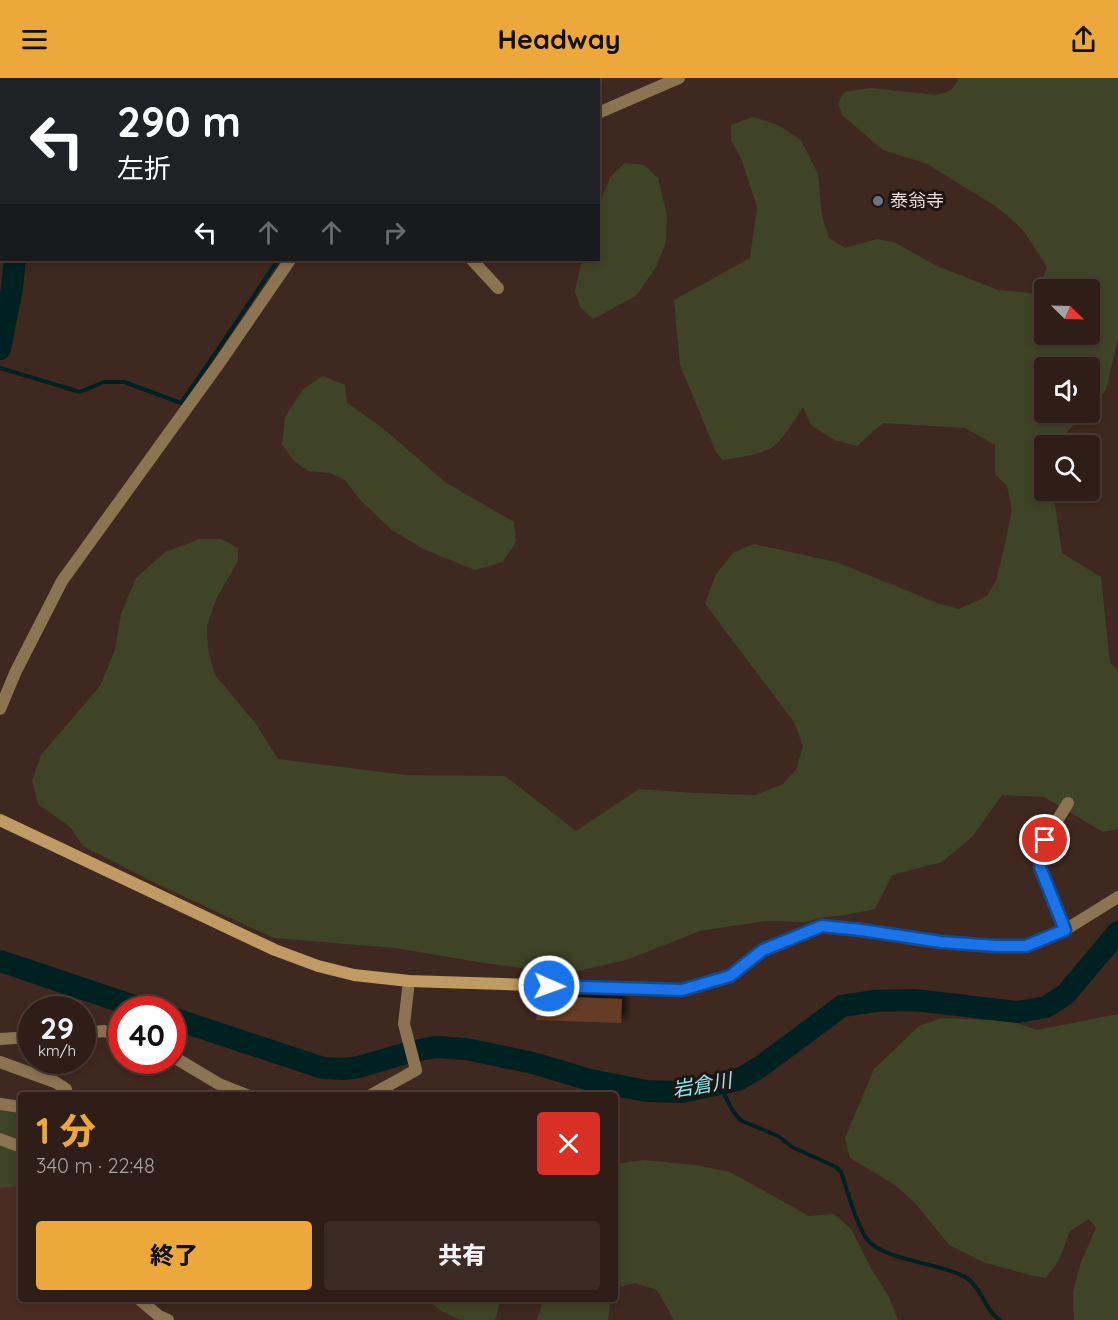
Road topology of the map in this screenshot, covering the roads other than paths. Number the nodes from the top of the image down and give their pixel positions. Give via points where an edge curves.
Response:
1 (679, 78) edge
2 (600, 112) edge
3 (289, 261) edge
4 (473, 261) edge
5 (498, 288) dead end
6 (0, 709) edge
7 (1068, 803) dead end
8 (0, 820) edge
9 (1118, 897) edge
10 (1065, 930) junction
11 (409, 981) junction
12 (18, 1038) edge
13 (0, 1039) edge
14 (0, 1062) edge
15 (186, 1064) edge
16 (66, 1092) edge
17 (239, 1092) edge
18 (376, 1092) edge
19 (0, 1104) edge
20 (18, 1107) edge
21 (0, 1139) edge
22 (18, 1146) edge
23 (142, 1302) edge
24 (168, 1320) edge

1 - 2 street
3 - 6 street via 63,581
4 - 5 street
7 - 10 street via 1045,840 1040,867
8 - 11 street via 275,950 354,975
9 - 10 street
10 - 11 street via 1026,946 996,946 822,926 763,950 730,976 682,990
11 - 18 street via 404,1024 416,1070
12 - 13 street
14 - 16 street via 55,1082
15 - 17 street
19 - 20 street
21 - 22 street
23 - 24 street

